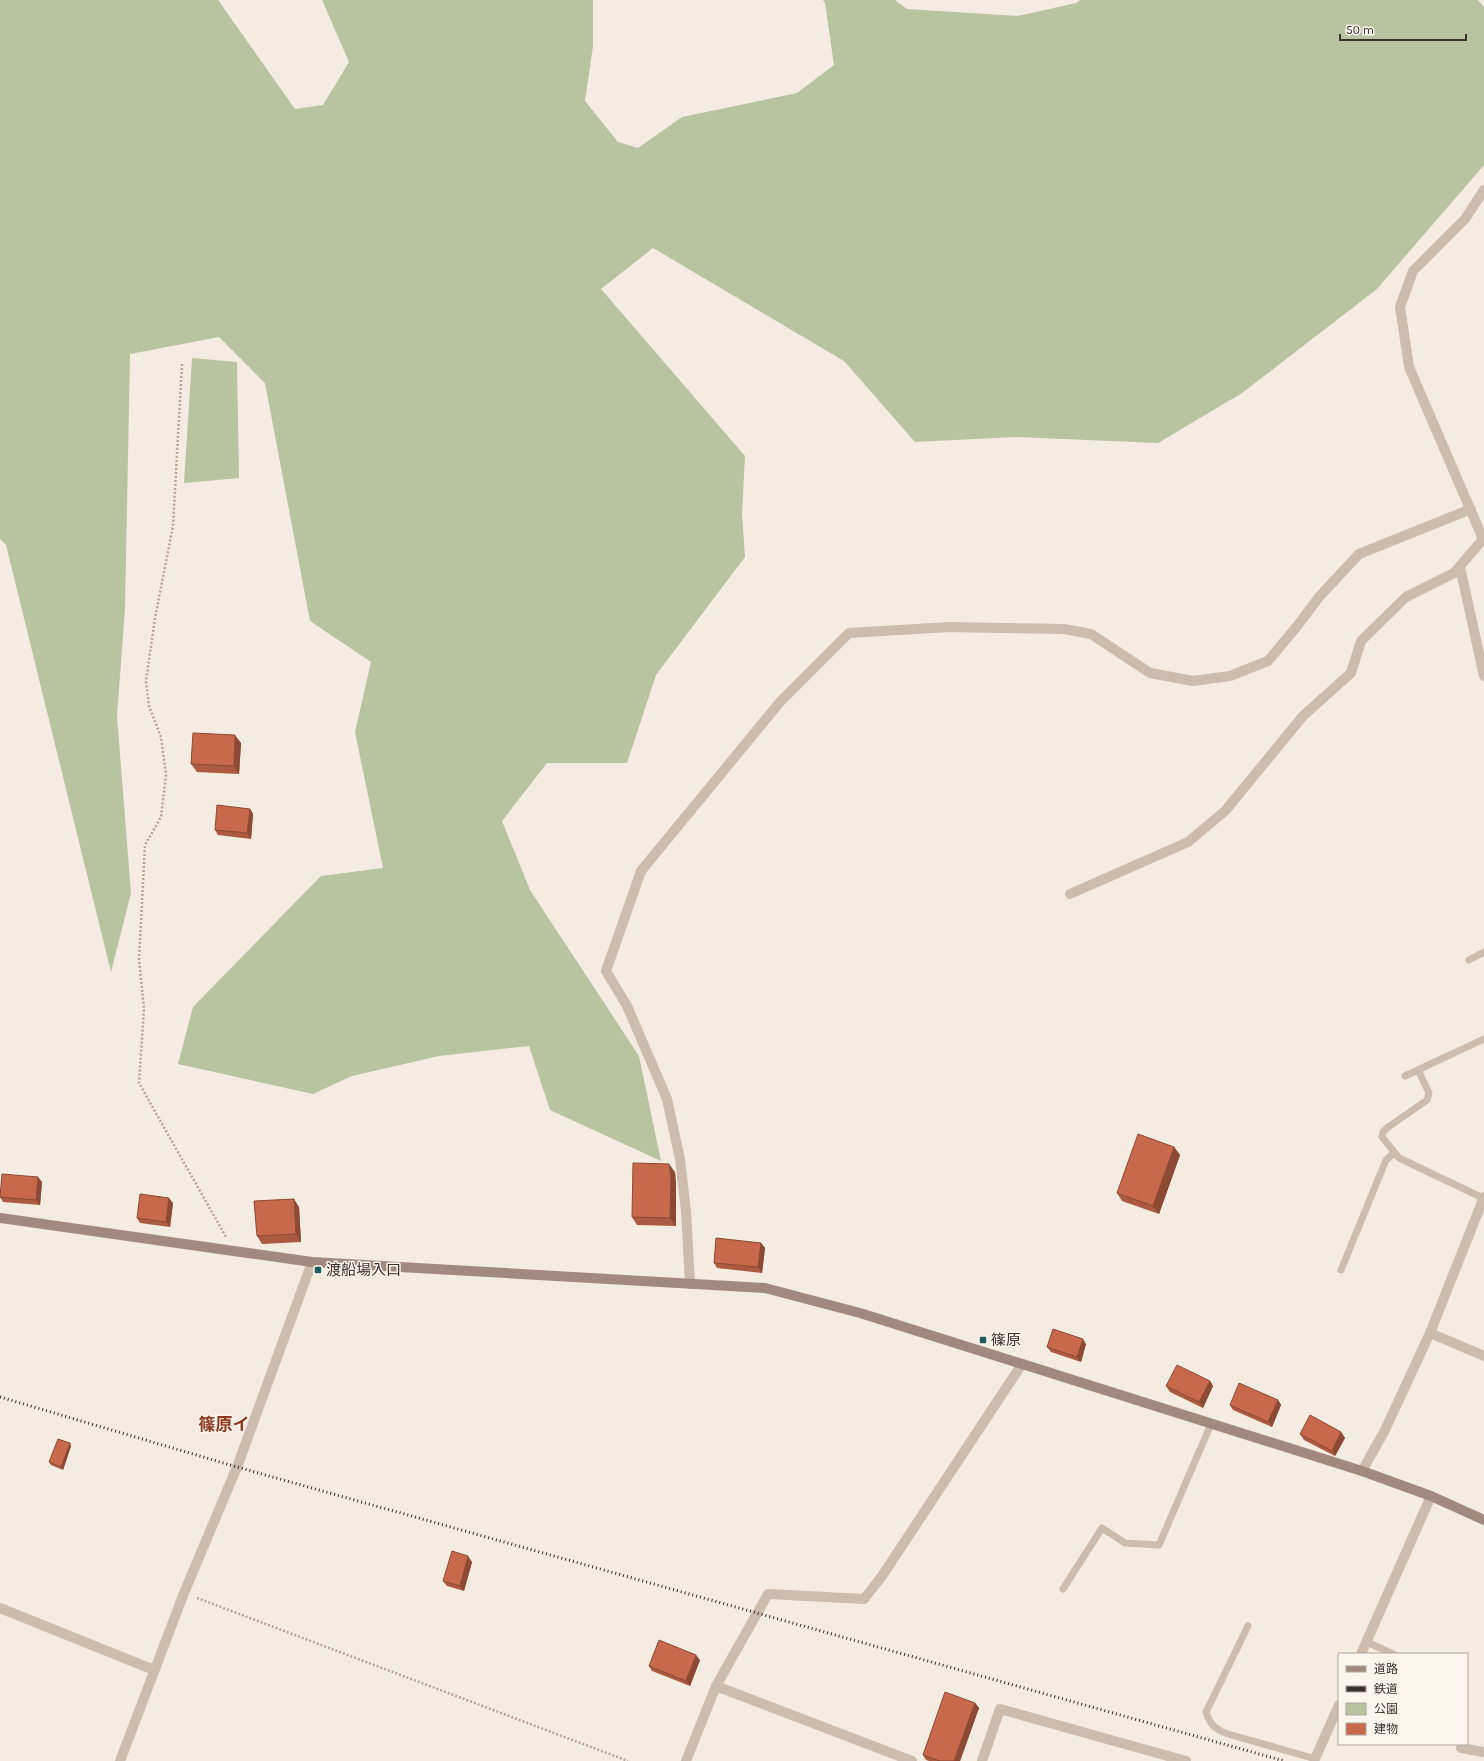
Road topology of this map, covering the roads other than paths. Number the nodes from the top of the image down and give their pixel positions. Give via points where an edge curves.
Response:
1 (1484, 190) edge
2 (1470, 509) junction
3 (1484, 538) edge
4 (1460, 567) junction
5 (1484, 676) edge
6 (1070, 894) dead end
7 (1484, 952) edge
8 (1469, 960) dead end
9 (1484, 1039) edge
10 (1418, 1070) junction
11 (1405, 1076) dead end
12 (1394, 1153) junction
13 (1484, 1197) edge
14 (0, 1218) edge
15 (312, 1262) junction
16 (1341, 1270) dead end
17 (690, 1284) junction
18 (1430, 1333) junction
19 (1484, 1356) edge
20 (1022, 1364) junction
21 (1211, 1424) junction
22 (1362, 1471) junction
23 (1430, 1496) junction
24 (1484, 1520) edge
25 (1063, 1588) dead end
26 (0, 1608) edge
27 (1248, 1626) dead end
28 (1367, 1642) junction
29 (1362, 1653) edge
30 (1391, 1653) edge
31 (154, 1670) junction
32 (716, 1686) junction
33 (1338, 1707) edge
34 (1461, 1748) dead end
35 (1484, 1752) edge
36 (1315, 1760) edge
37 (120, 1761) edge
38 (686, 1761) edge
39 (912, 1761) edge
40 (982, 1761) edge
41 (1186, 1761) edge

1 - 2 street via 1465,220 1413,271 1400,307 1409,367
2 - 3 street
2 - 17 street via 1359,554 1319,597 1268,661 1230,676 1193,681 1150,672 1091,634 1064,629 949,627 849,633 780,702 641,871 606,971 627,1006 667,1099 682,1174
3 - 4 street
4 - 5 street
4 - 6 street via 1454,573 1406,597 1361,641 1351,673 1303,716 1225,811 1188,842
7 - 8 lane
9 - 10 lane
10 - 11 lane
10 - 12 lane via 1429,1096 1383,1132 1382,1137
12 - 13 lane via 1399,1158
12 - 16 lane via 1386,1160
13 - 18 street
14 - 15 street
15 - 17 street
15 - 31 street via 236,1467
17 - 20 street via 765,1288 860,1313
18 - 19 street
18 - 22 street via 1384,1432
20 - 21 street
20 - 32 street via 882,1576 864,1598 768,1594
21 - 22 street
21 - 25 lane via 1159,1545 1125,1543 1102,1528
22 - 23 street
23 - 24 street
23 - 28 street
26 - 31 street
27 - 36 lane via 1206,1712 1209,1722 1215,1729 1228,1734
28 - 29 street
28 - 30 lane
31 - 37 street
32 - 38 street
32 - 39 street
33 - 36 street
34 - 35 street
40 - 41 street via 1000,1709

